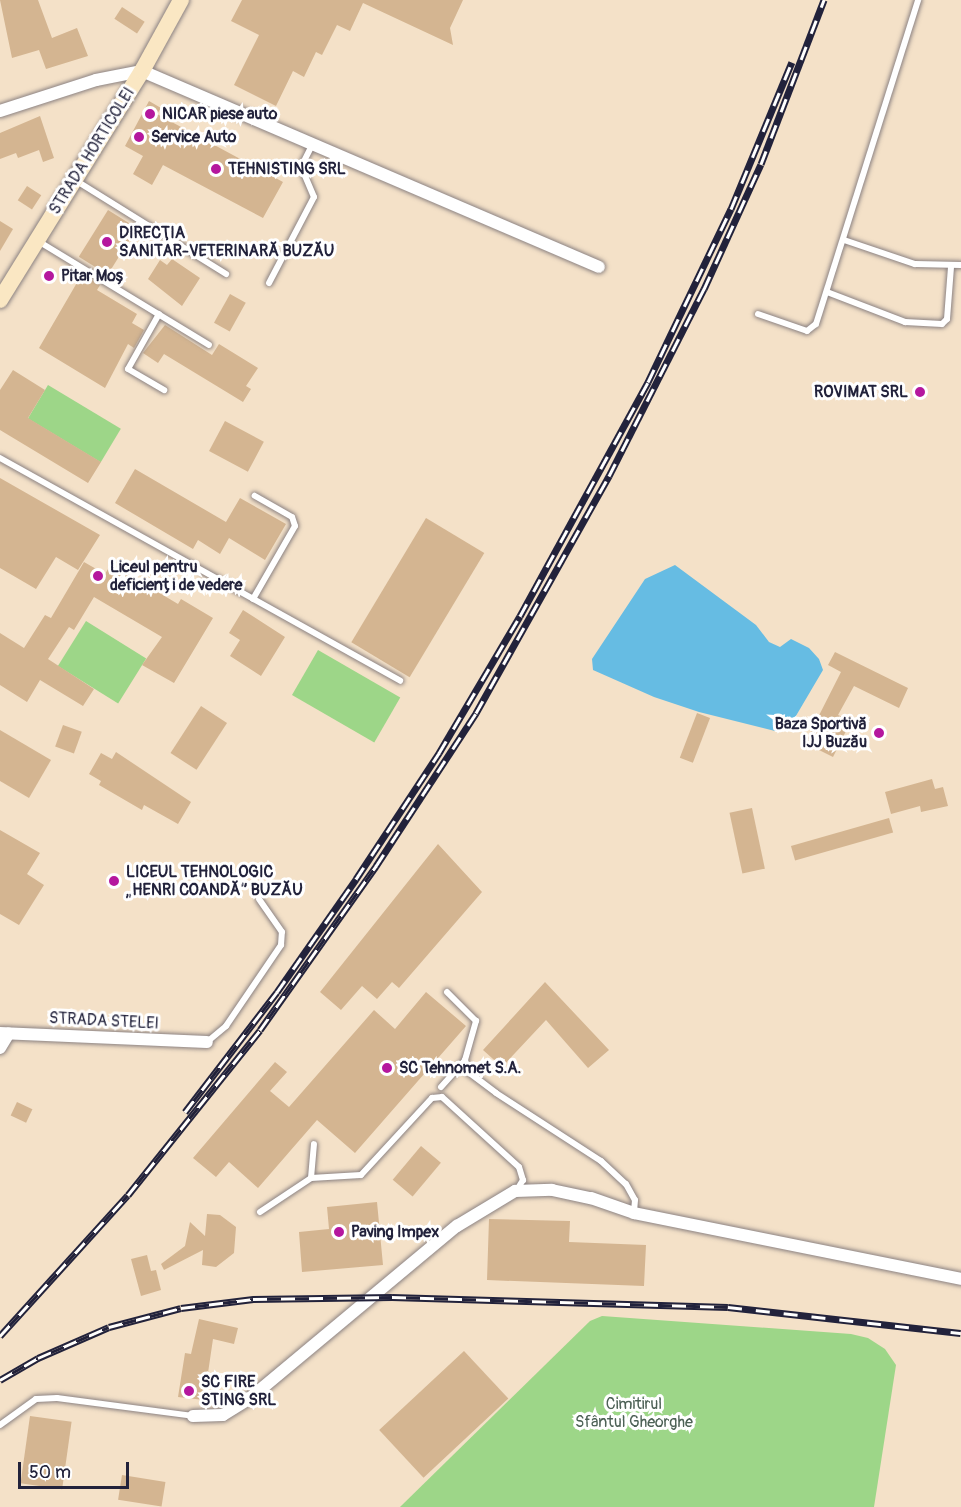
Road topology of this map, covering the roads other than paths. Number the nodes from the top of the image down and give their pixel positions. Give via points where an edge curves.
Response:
1 (181, 0) edge
2 (918, 0) edge
3 (142, 71) junction
4 (0, 111) edge
5 (312, 145) junction
6 (75, 180) junction
7 (844, 240) junction
8 (37, 241) junction
9 (961, 265) edge
10 (599, 267) dead end
11 (951, 267) junction
12 (226, 274) dead end
13 (269, 283) dead end
14 (827, 292) junction
15 (0, 300) edge
16 (159, 314) junction
17 (758, 314) dead end
18 (209, 345) dead end
19 (164, 390) dead end
20 (0, 458) edge
21 (255, 496) dead end
22 (253, 599) junction
23 (400, 681) dead end
24 (259, 899) dead end
25 (447, 992) dead end
26 (4, 1033) edge
27 (207, 1042) joint
28 (0, 1048) edge
29 (465, 1060) junction
30 (467, 1071) junction
31 (453, 1074) junction
32 (441, 1087) junction
33 (442, 1097) junction
34 (432, 1098) junction
35 (314, 1144) dead end
36 (310, 1178) junction
37 (515, 1191) junction
38 (260, 1212) dead end
39 (634, 1213) junction
40 (961, 1279) edge
41 (193, 1416) joint
42 (0, 1425) edge

1 - 3 main road, STRADA HORTICOLEI
2 - 7 lane
3 - 4 street via 96,80
3 - 5 street
3 - 6 main road, STRADA HORTICOLEI
5 - 10 street
5 - 13 lane via 302,167 314,197
6 - 8 main road, STRADA HORTICOLEI
6 - 12 lane
7 - 11 lane via 915,264
7 - 14 lane
8 - 15 main road, STRADA HORTICOLEI
8 - 16 lane
9 - 11 lane
11 - 14 lane via 947,319 942,324 905,322
14 - 17 lane via 816,324 807,331
16 - 18 lane
16 - 19 lane via 128,369
20 - 22 lane
21 - 22 lane via 291,517 296,526
22 - 23 lane
24 - 27 lane via 282,932 281,945 226,1026
25 - 29 lane via 476,1021
26 - 27 street, STRADA STELEI
26 - 28 street
29 - 30 lane
29 - 31 lane
30 - 31 lane
30 - 39 lane via 562,1139 601,1161 626,1184 635,1200
31 - 32 lane
32 - 33 lane
32 - 34 lane
33 - 34 lane
33 - 37 lane via 519,1167 523,1180
34 - 36 lane via 361,1175
35 - 36 lane
36 - 38 lane
37 - 39 street via 552,1190
37 - 41 street via 457,1226 249,1399 223,1415
39 - 40 street
41 - 42 lane via 57,1398 36,1399 23,1405

